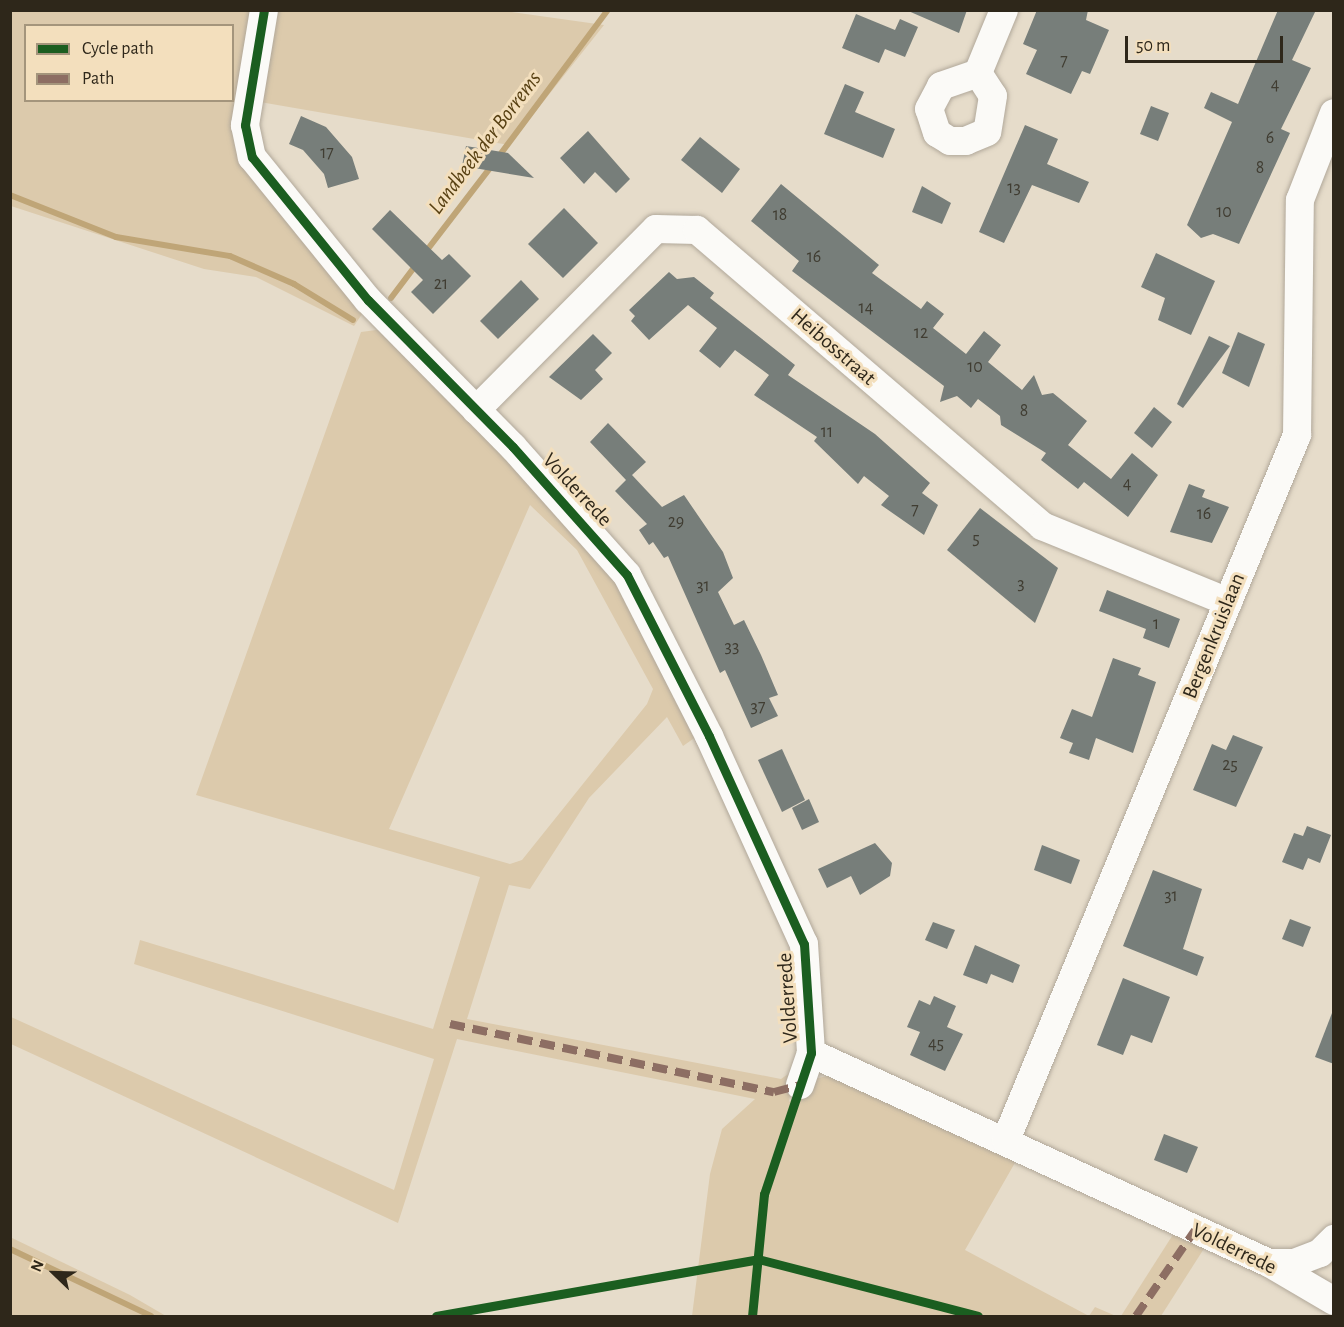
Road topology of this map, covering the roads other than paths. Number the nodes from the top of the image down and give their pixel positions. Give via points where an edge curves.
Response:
1 (264, 10) edge
2 (1004, 10) edge
3 (978, 73) dead end
4 (1334, 113) edge
5 (476, 410) junction
6 (1228, 602) junction
7 (811, 1053) junction
8 (800, 1085) dead end
9 (1006, 1140) junction
10 (1334, 1239) edge
11 (1334, 1253) edge
12 (1269, 1263) junction
13 (1334, 1269) edge
14 (1334, 1301) edge

1 - 5 street, Volderrede via 245,125 252,157 368,300
2 - 3 street
4 - 6 street, Bergenkruislaan via 1300,200 1297,435
5 - 6 street, Heibosstraat via 656,229 697,230 1042,526
5 - 7 street, Volderrede via 627,575 709,736 804,944
6 - 9 street, Bergenkruislaan
7 - 8 street
7 - 9 street, Volderrede
9 - 12 street, Volderrede
10 - 12 street via 1320,1253 1294,1263
11 - 13 street
12 - 14 street, Volderrede

